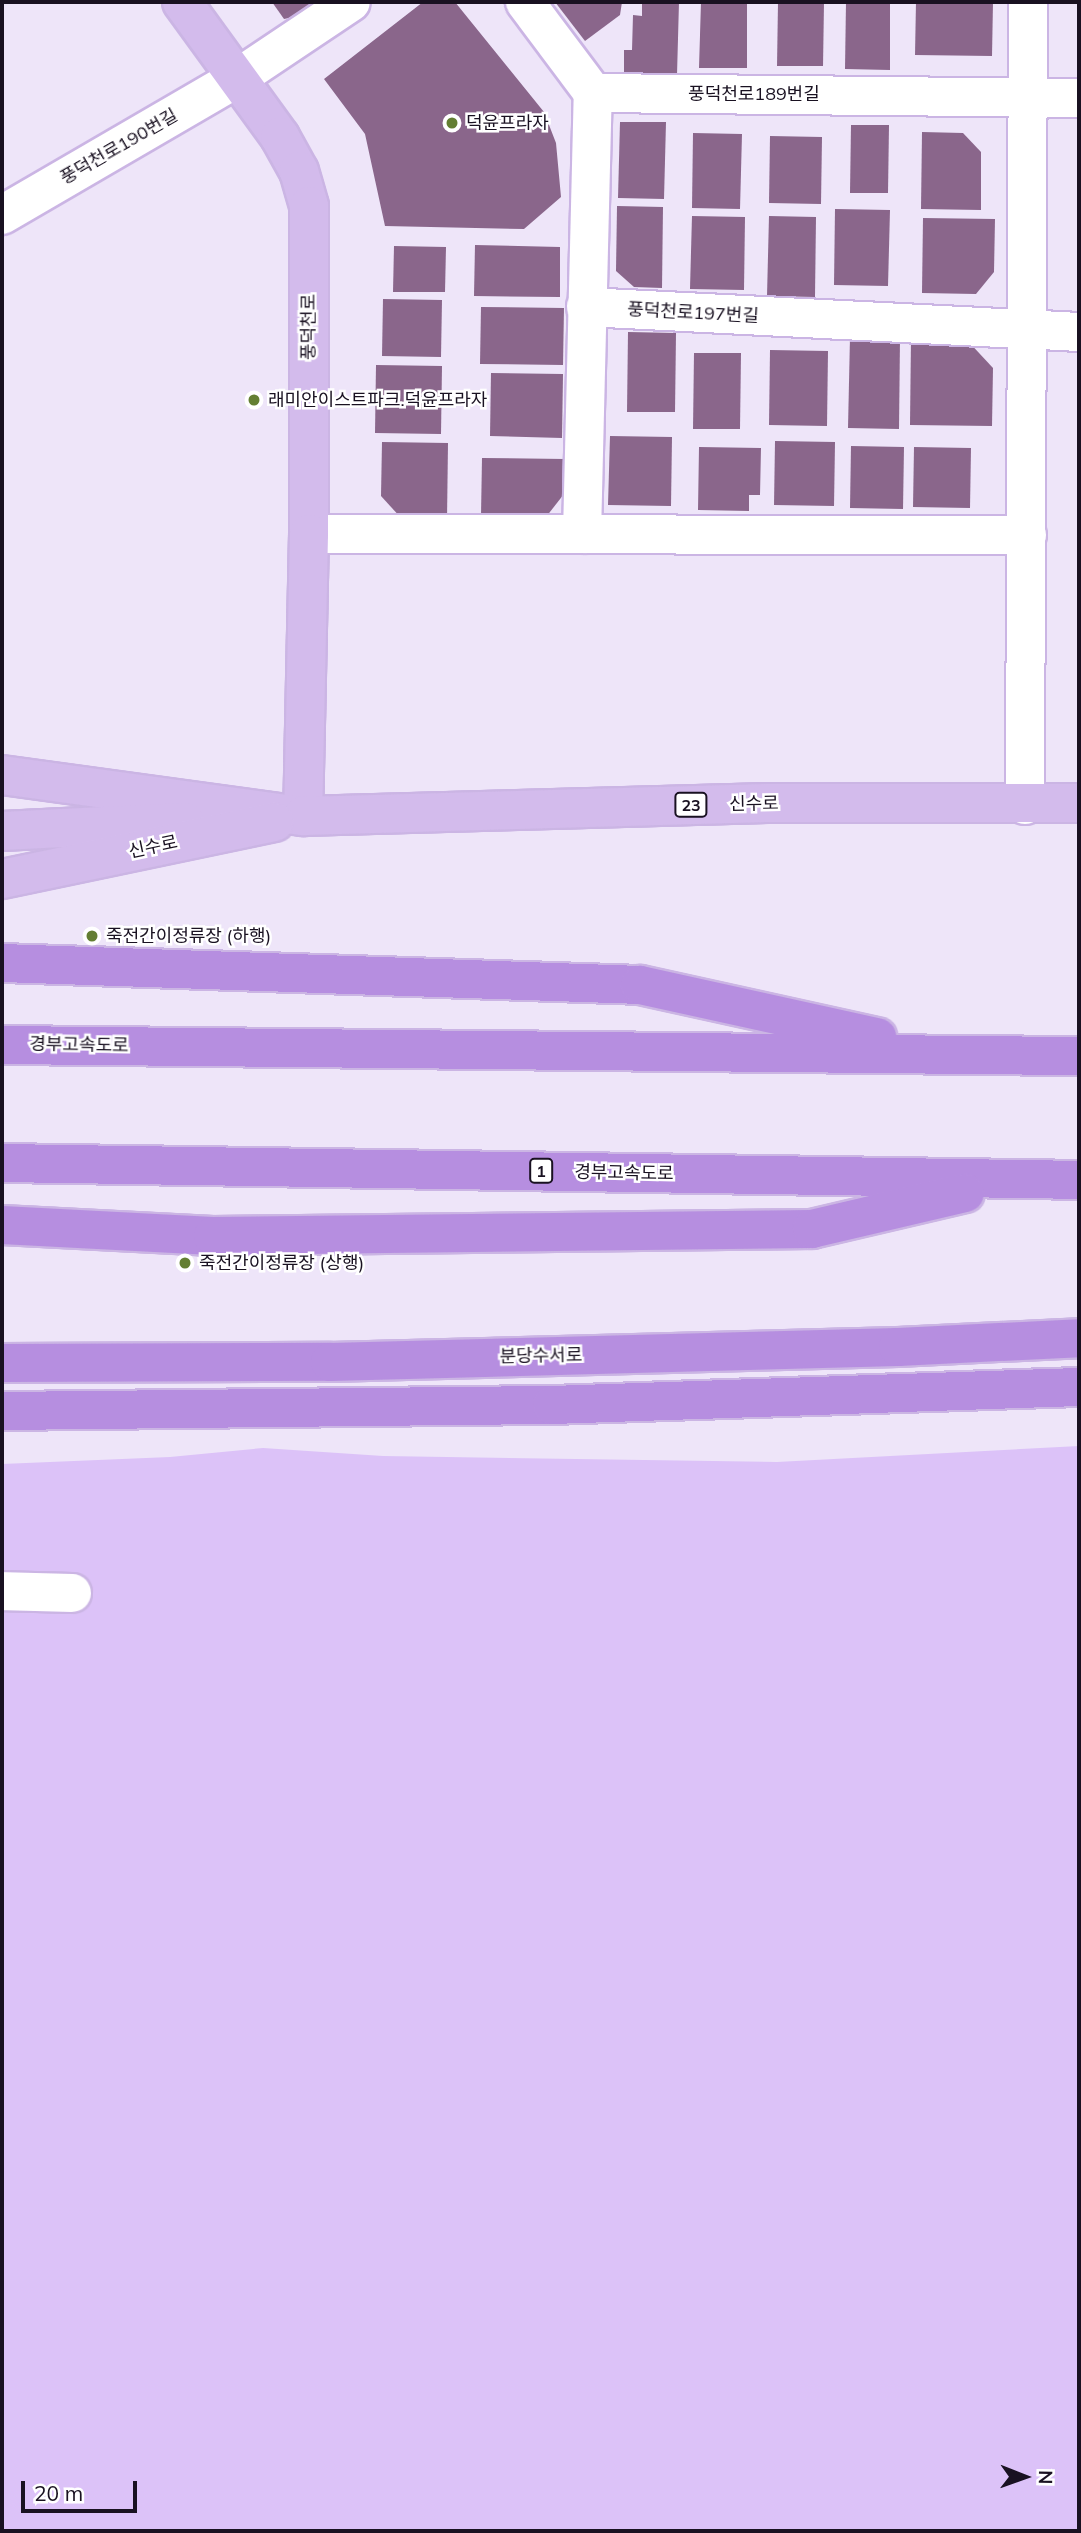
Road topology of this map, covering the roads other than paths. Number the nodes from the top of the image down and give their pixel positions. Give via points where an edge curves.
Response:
1 (182, 2) edge
2 (351, 2) edge
3 (525, 2) edge
4 (1028, 2) edge
5 (236, 79) junction
6 (593, 93) junction
7 (1028, 96) junction
8 (1079, 98) edge
9 (2, 215) edge
10 (586, 307) junction
11 (1027, 330) junction
12 (1079, 332) edge
13 (309, 534) junction
14 (582, 534) junction
15 (1027, 535) junction
16 (2, 775) edge
17 (1079, 803) edge
18 (1025, 805) junction
19 (303, 816) junction
20 (2, 831) edge
21 (2, 879) edge
22 (2, 963) edge
23 (2, 1045) edge
24 (954, 1054) junction
25 (1079, 1056) edge
26 (2, 1163) edge
27 (1021, 1179) junction
28 (1079, 1180) edge
29 (2, 1225) edge
30 (1079, 1338) edge
31 (2, 1363) edge
32 (1079, 1387) edge
33 (2, 1411) edge
34 (2, 1591) edge
35 (72, 1593) dead end

1 - 5 main road, 풍덕천로
2 - 5 street
3 - 6 street
4 - 7 street
5 - 9 street, 풍덕천로190번길
5 - 13 main road, 풍덕천로 via 280,137 299,171 309,206
6 - 7 street, 풍덕천로189번길
6 - 10 street
7 - 8 street, 풍덕천로189번길
7 - 11 street
10 - 11 street, 풍덕천로197번길
10 - 14 street
11 - 12 street, 풍덕천로197번길
11 - 15 street
13 - 14 street
13 - 19 main road, 풍덕천로
14 - 15 street
15 - 18 street
16 - 19 main road, 신수로
17 - 18 main road, 신수로 / 23
18 - 19 main road, 신수로 / 23 via 767,803
19 - 20 main road, 23
19 - 21 main road, 신수로
22 - 24 highway via 640,985
23 - 24 highway, 경부고속도로
24 - 25 highway, 경부고속도로
26 - 27 highway, 경부고속도로 / 1
27 - 28 highway, 경부고속도로 / 1
27 - 29 highway via 812,1229 213,1236
30 - 31 highway, 분당수서로 via 898,1348 330,1362
32 - 33 highway via 538,1405
34 - 35 street

